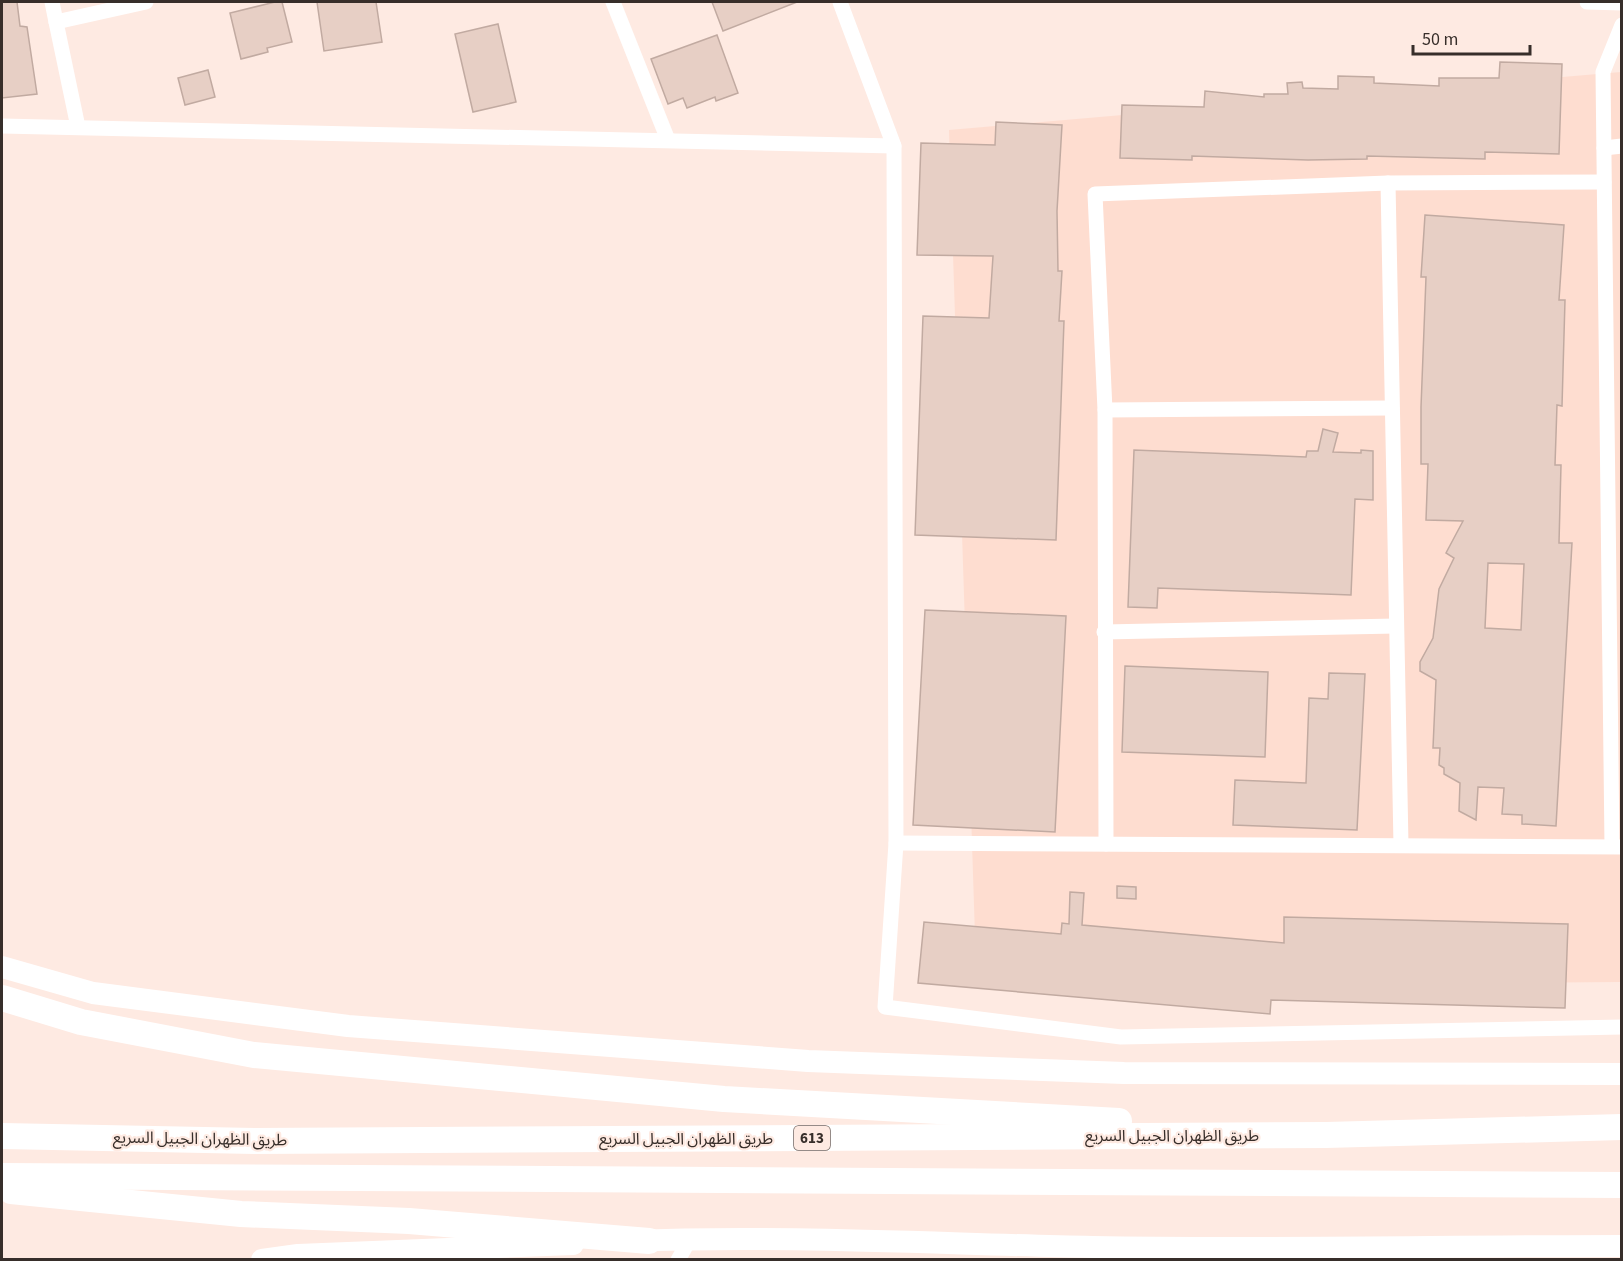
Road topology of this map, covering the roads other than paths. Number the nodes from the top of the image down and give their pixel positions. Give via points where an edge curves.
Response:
1 (52, 2) edge
2 (146, 2) edge
3 (613, 2) edge
4 (840, 2) edge
5 (1587, 2) edge
6 (1622, 3) edge
7 (56, 22) junction
8 (1622, 25) edge
9 (2, 126) edge
10 (78, 128) junction
11 (668, 140) junction
12 (894, 146) junction
13 (1622, 146) edge
14 (1604, 148) junction
15 (1604, 182) junction
16 (1388, 183) junction
17 (1392, 408) junction
18 (1105, 410) junction
19 (1396, 626) junction
20 (1104, 632) junction
21 (896, 843) junction
22 (1106, 844) junction
23 (1401, 845) junction
24 (1617, 847) edge
25 (2, 967) edge
26 (2, 998) edge
27 (1622, 1028) edge
28 (1622, 1074) edge
29 (1622, 1127) edge
30 (1326, 1135) junction
31 (2, 1136) edge
32 (2, 1176) edge
33 (1622, 1185) edge
34 (2, 1190) edge
35 (690, 1239) junction
36 (649, 1241) junction
37 (1622, 1246) edge
38 (969, 1251) edge
39 (532, 1252) edge
40 (262, 1260) edge
41 (678, 1260) edge

1 - 7 street
2 - 7 street
3 - 11 street
4 - 12 street
5 - 6 street
7 - 10 street
8 - 14 street via 1603,72
9 - 10 street
10 - 11 street
11 - 12 street
12 - 21 street
13 - 14 street
14 - 15 street
15 - 16 street
15 - 24 street
16 - 17 street
16 - 18 street via 1095,194
17 - 18 street
17 - 19 street
18 - 20 street
19 - 20 street
19 - 23 street
20 - 22 street
21 - 22 street
21 - 27 street via 885,1007 1121,1037
22 - 23 street
23 - 24 street
25 - 28 main road via 93,993 348,1026 796,1060 1124,1073
26 - 30 highway via 81,1022 254,1055 724,1099
29 - 30 highway, طريق الظهران الجبيل السريع / 613
30 - 31 highway, طريق الظهران الجبيل السريع / 613 via 267,1141
32 - 33 highway
34 - 36 highway via 241,1214 409,1221
35 - 36 main road
35 - 38 main road
35 - 41 street
36 - 39 main road
37 - 38 main road via 1094,1247
39 - 40 main road via 298,1255

